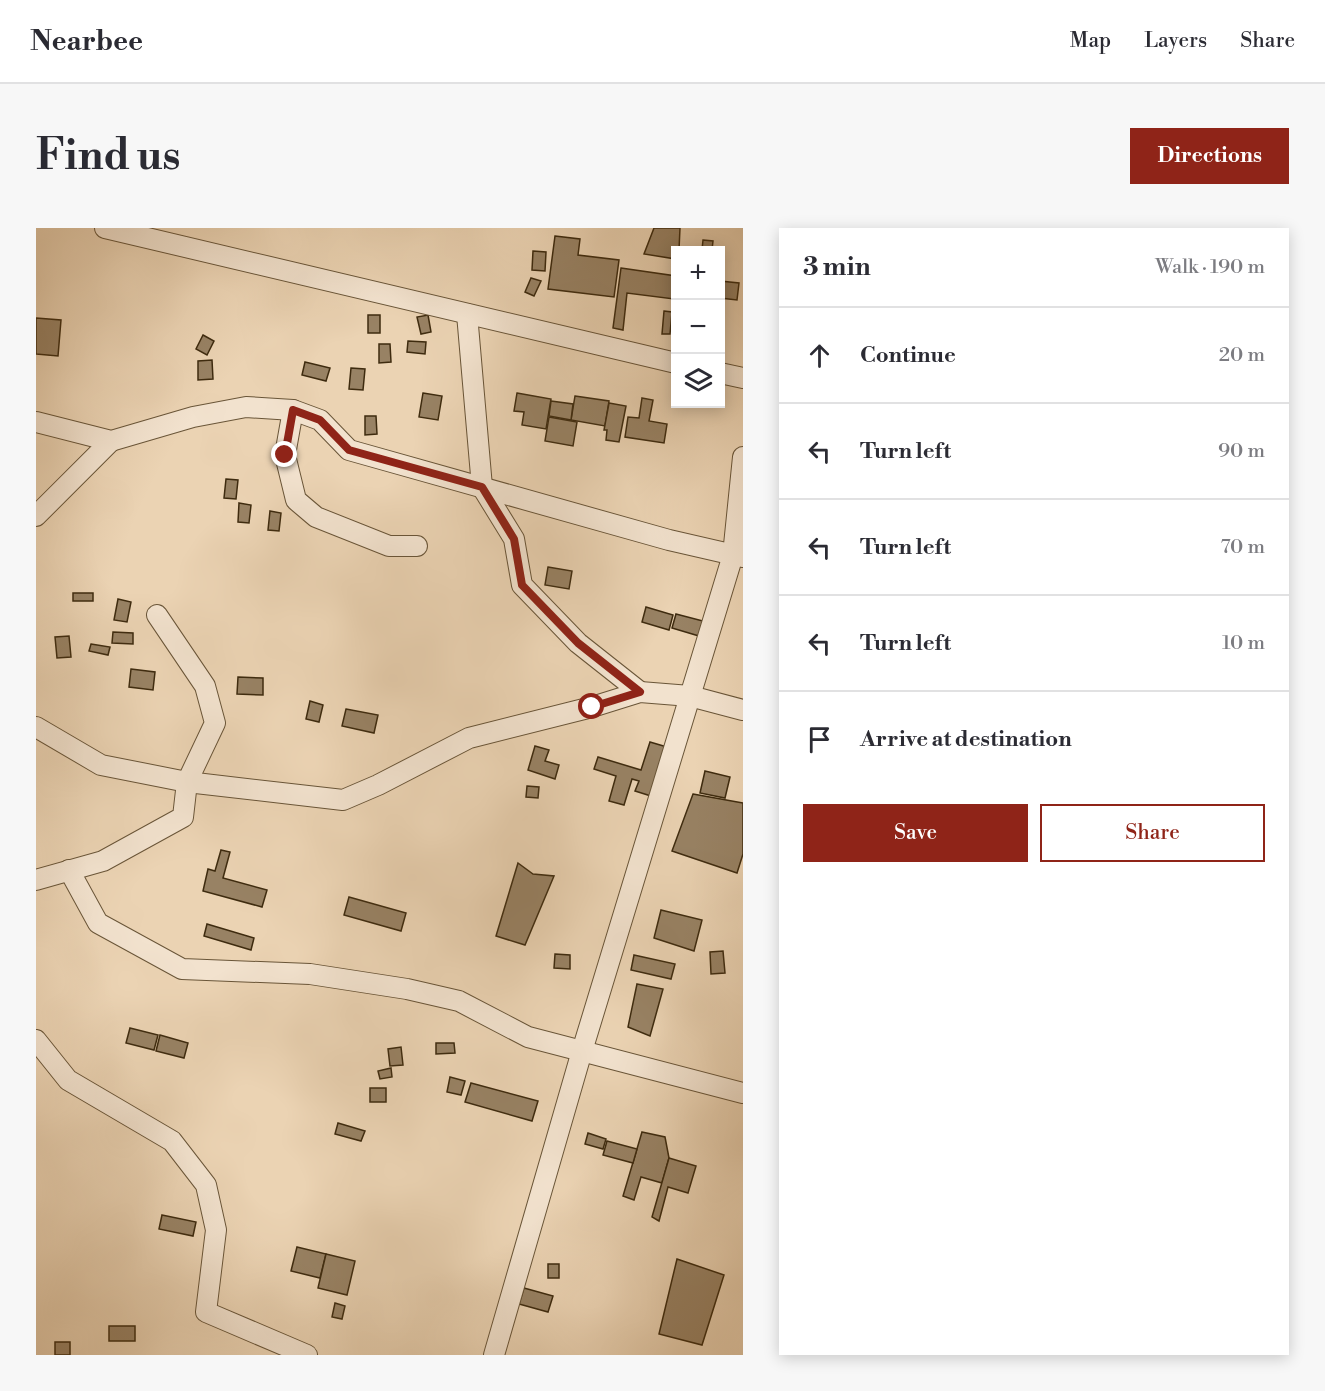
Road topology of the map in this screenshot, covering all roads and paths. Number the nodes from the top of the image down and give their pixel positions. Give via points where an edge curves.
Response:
1 (105, 228) edge
2 (467, 314) junction
3 (671, 362) edge
4 (725, 374) edge
5 (743, 378) edge
6 (293, 410) junction
7 (36, 422) edge
8 (111, 441) junction
9 (743, 457) edge
10 (482, 487) junction
11 (36, 516) edge
12 (417, 546) dead end
13 (738, 556) edge
14 (157, 615) dead end
15 (640, 692) junction
16 (690, 696) junction
17 (743, 710) edge
18 (36, 727) edge
19 (187, 782) junction
20 (69, 870) junction
21 (36, 880) edge
22 (36, 1040) edge
23 (582, 1051) junction
24 (743, 1093) edge
25 (307, 1355) edge
26 (494, 1355) edge

1 - 2 street
2 - 3 street
2 - 10 street
4 - 5 street
6 - 8 street via 246,407 193,417
6 - 10 street via 320,420 349,450
6 - 12 street via 285,455 296,500 316,517 389,546
7 - 8 street
8 - 11 street
9 - 13 street
10 - 13 street
10 - 15 street via 514,539 522,585 578,643
13 - 16 street
14 - 19 street via 205,686 215,723
15 - 16 street
15 - 19 street via 469,738 343,800
16 - 17 street
16 - 23 street
18 - 19 street via 101,765
19 - 20 street via 183,817 104,861
20 - 21 street
20 - 23 street via 98,922 182,969 310,974 407,989 459,1001 528,1037
22 - 25 street via 69,1080 172,1141 206,1185 216,1230 206,1312
23 - 24 street
23 - 26 street

